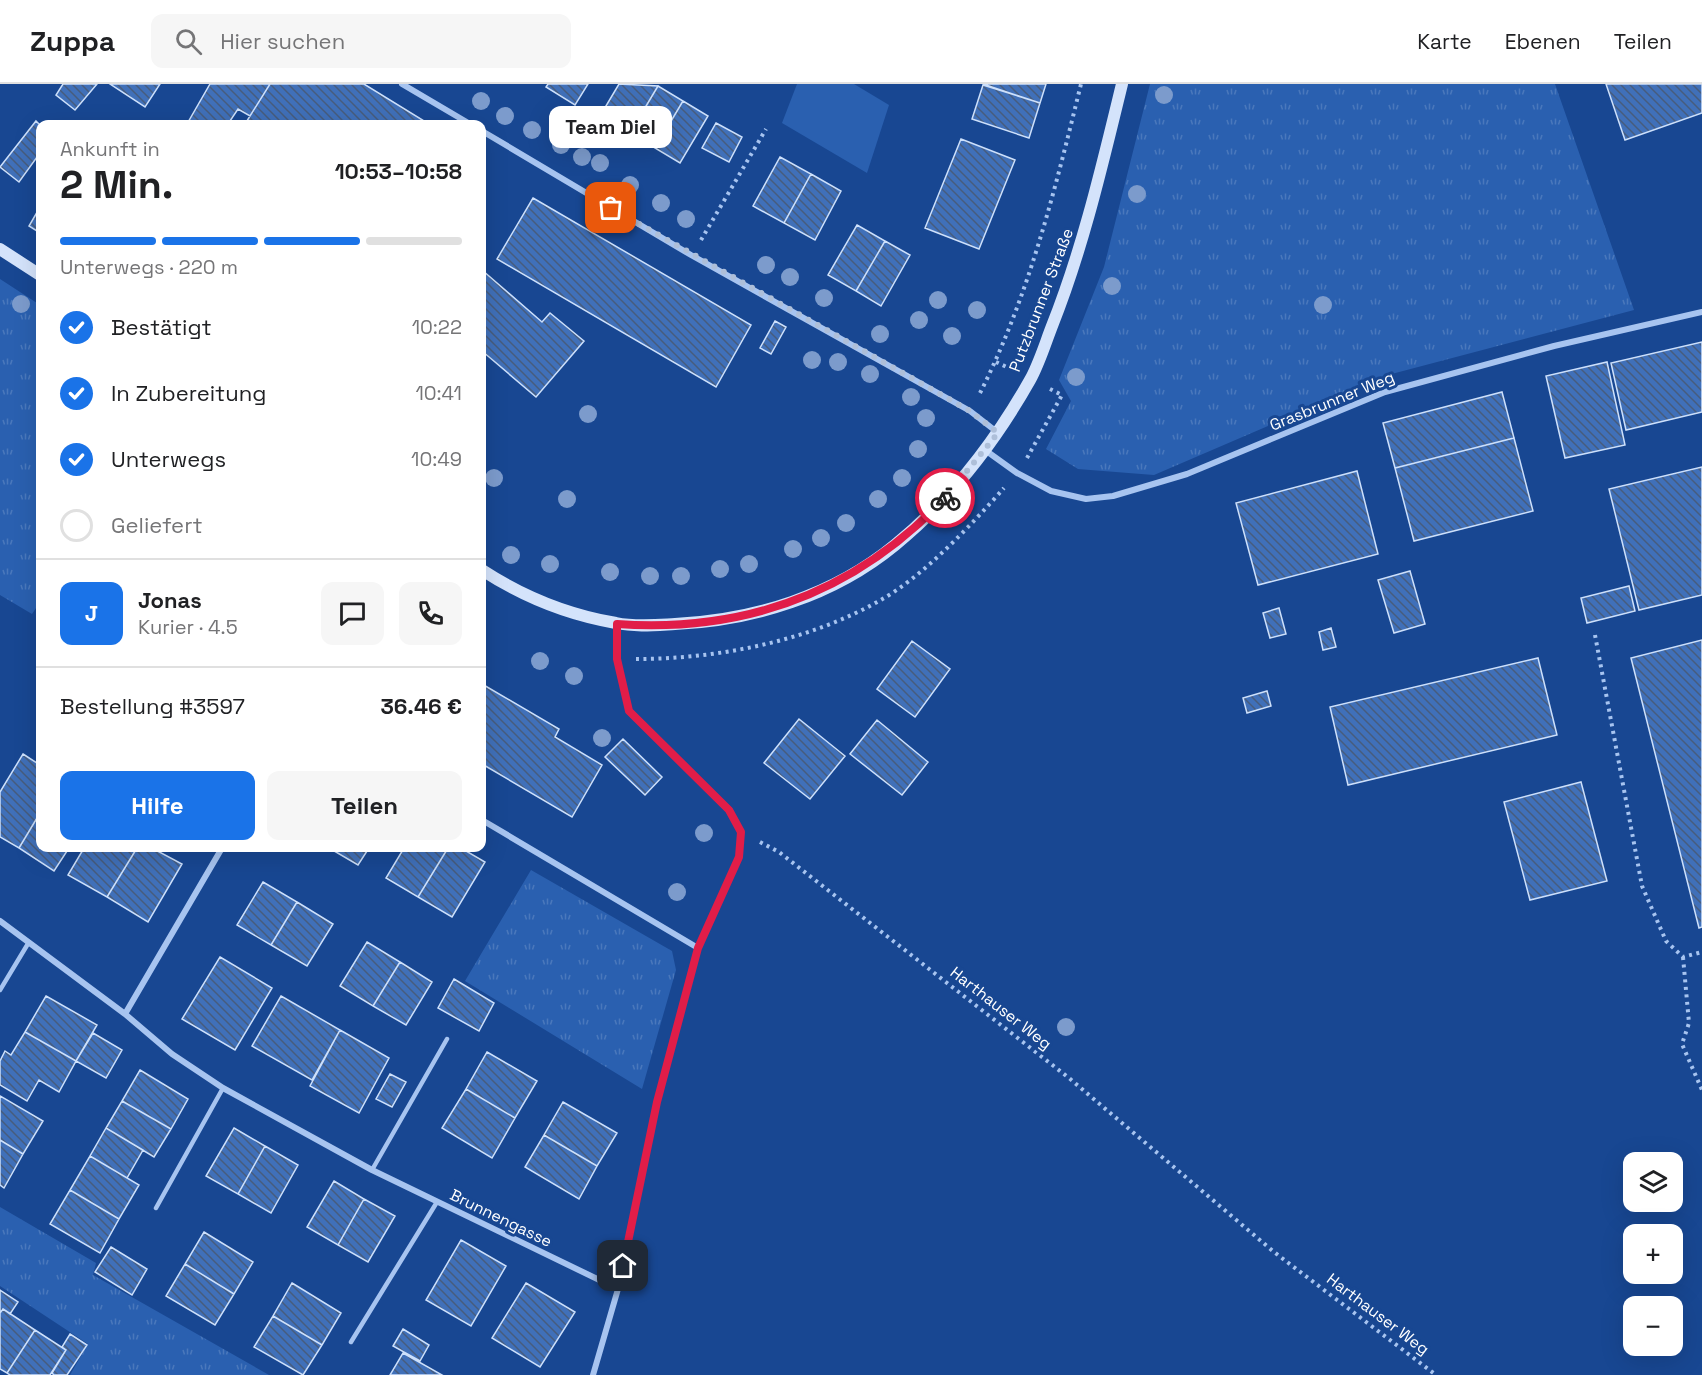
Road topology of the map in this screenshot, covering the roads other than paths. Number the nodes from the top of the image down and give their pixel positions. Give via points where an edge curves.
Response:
1 (402, 84) edge
2 (1122, 84) edge
3 (464, 120) edge
4 (486, 133) edge
5 (0, 249) edge
6 (36, 272) edge
7 (1702, 312) edge
8 (998, 433) junction
9 (985, 450) junction
10 (486, 572) edge
11 (617, 624) junction
12 (486, 822) edge
13 (220, 852) edge
14 (0, 921) edge
15 (29, 942) junction
16 (698, 948) junction
17 (0, 990) edge
18 (125, 1014) junction
19 (447, 1039) dead end
20 (224, 1088) junction
21 (372, 1170) junction
22 (437, 1202) junction
23 (156, 1208) dead end
24 (618, 1289) junction
25 (351, 1342) dead end
26 (593, 1375) edge

1 - 3 street
2 - 8 main road, Putzbrunner Straße via 1083,241 1067,287 1031,378
4 - 8 street via 692,255 970,411
5 - 6 main road
7 - 9 street, Grasbrunner Weg via 1554,346 1385,392 1187,474 1113,496 1086,499 1051,491
8 - 9 main road, Putzbrunner Straße
9 - 11 main road, Putzbrunner Straße via 924,520 893,547 819,591 760,613 710,622
10 - 11 main road, Putzbrunner Straße via 540,601
11 - 16 street via 617,659 629,711 729,810 741,832 739,857
12 - 16 street
13 - 18 street
14 - 15 street, Brunnengasse
15 - 17 lane
15 - 18 street, Brunnengasse
16 - 24 street via 657,1102
18 - 20 street, Brunnengasse via 172,1054
19 - 21 lane
20 - 21 street, Brunnengasse
20 - 23 lane
21 - 22 street, Brunnengasse
22 - 24 street, Brunnengasse
22 - 25 lane
24 - 26 street

